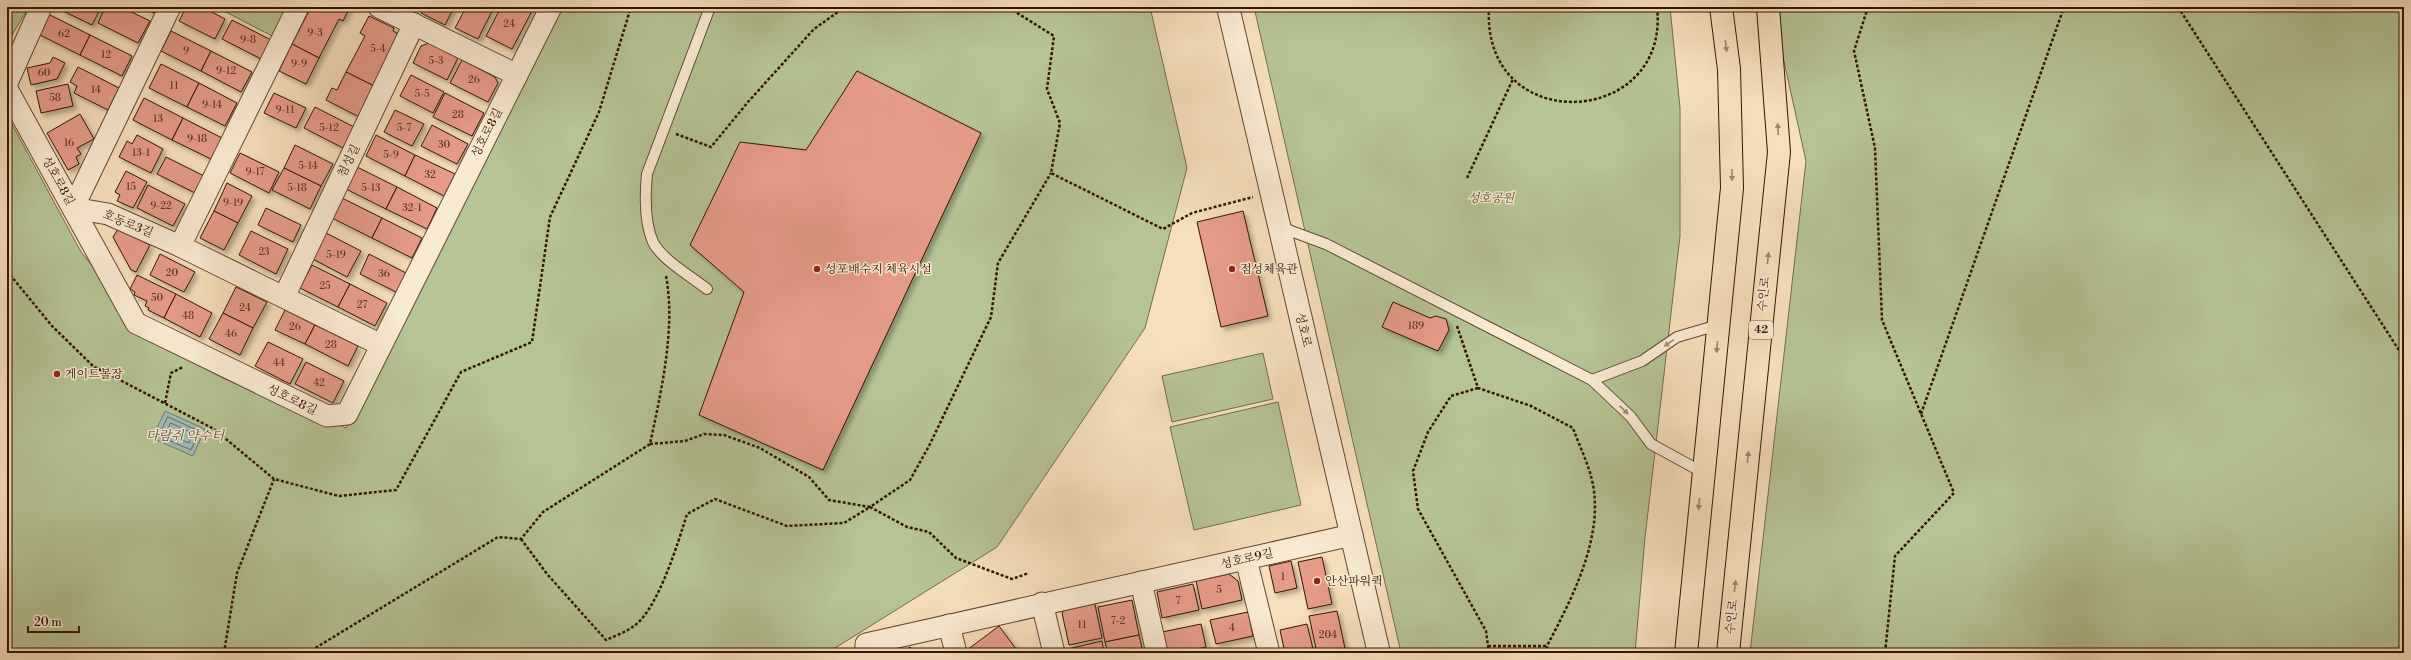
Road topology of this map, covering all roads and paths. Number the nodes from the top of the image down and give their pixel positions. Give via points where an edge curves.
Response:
1 (41, 7) edge
2 (170, 7) edge
3 (298, 7) edge
4 (379, 7) edge
5 (551, 7) edge
6 (710, 7) edge
7 (845, 7) edge
8 (998, 7) edge
9 (1228, 7) edge
10 (1489, 7) edge
11 (1657, 7) edge
12 (1721, 7) edge
13 (1768, 7) edge
14 (1868, 7) edge
15 (2064, 7) edge
16 (2178, 7) edge
17 (414, 24) junction
18 (517, 75) junction
19 (1513, 79) junction
20 (7, 83) edge
21 (7, 89) edge
22 (663, 129) junction
23 (1051, 173) junction
24 (1466, 178) dead end
25 (1271, 193) junction
26 (72, 208) junction
27 (1279, 227) junction
28 (180, 246) junction
29 (662, 254) junction
30 (707, 289) dead end
31 (284, 297) junction
32 (1450, 307) junction
33 (1718, 325) junction
34 (381, 345) junction
35 (202, 356) junction
36 (2404, 358) edge
37 (1592, 380) junction
38 (1478, 388) junction
39 (165, 403) dead end
40 (1921, 415) junction
41 (650, 444) junction
42 (1702, 472) junction
43 (274, 479) dead end
44 (870, 507) junction
45 (1352, 535) junction
46 (521, 539) junction
47 (1246, 559) junction
48 (1029, 573) dead end
49 (1141, 582) junction
50 (1042, 603) junction
51 (949, 625) junction
52 (1488, 646) junction
53 (1547, 646) junction
54 (224, 653) edge
55 (307, 653) edge
56 (866, 653) edge
57 (956, 653) edge
58 (1054, 653) edge
59 (1157, 653) edge
60 (1269, 653) edge
61 (1380, 653) edge
62 (1488, 653) edge
63 (1547, 653) edge
64 (1686, 653) edge
65 (1728, 653) edge
66 (1885, 653) edge

1 - 20 street
2 - 26 street
3 - 28 street
4 - 17 street
5 - 18 street, 성호로8길
6 - 22 lane
7 - 22 path via 814,29 711,146
8 - 23 path via 1014,11 1054,36 1047,89 1060,123
9 - 25 street, 성호로
10 - 19 path via 1488,28 1496,56
11 - 19 path via 1658,22 1653,48 1639,72 1619,90 1594,101 1565,103 1537,96
12 -> 33 highway via 1729,69 1732,188
65 -> 13 highway, 수인로 / 42 via 1779,152
14 - 40 path via 1854,51 1875,148 1882,320
15 - 40 path
16 - 36 path
17 - 18 street
17 - 31 street, 첨성길
18 - 34 street, 성호로8길
19 - 24 path
21 - 26 street, 성호로8길
22 - 29 lane via 647,174 646,193 653,242
23 - 25 path via 1162,228 1192,213
23 - 44 path via 998,263 991,317 929,446 910,480
25 - 27 street, 성호로
26 - 28 street, 호동로3길 via 108,214
26 - 35 street, 성호로8길 via 136,323
27 - 32 lane via 1326,244
27 - 45 street, 성호로
28 - 31 street, 호동로3길
29 - 30 lane
29 - 41 path via 670,294 664,375
31 - 34 street, 호동로3길
32 - 37 lane
32 - 38 path
33 -> 37 lane via 1677,337 1642,361
33 -> 42 highway via 1718,348
34 - 35 street, 성호로8길 via 347,414 327,416
35 - 39 path via 171,373
37 -> 42 lane via 1631,417 1651,444
38 - 52 path via 1451,396 1428,432 1413,471 1418,509 1486,631
38 - 53 path via 1531,406 1573,428 1592,481 1594,526 1577,589
40 - 66 path via 1954,493 1895,556
41 - 44 path via 685,441 704,434 724,435 760,448 809,477 830,500
41 - 46 path via 543,512
42 -> 64 highway
43 - 54 path via 237,573
44 - 46 path via 844,523 787,526 715,499 687,514 673,557 649,609 634,626 606,640 547,574
44 - 48 path via 907,527 928,532 956,558 1012,579
45 - 47 street, 성호로9길
45 - 61 street, 성호로
46 - 55 path via 498,537
47 - 49 street, 성호로9길
47 - 60 street
49 - 50 street, 성호로9길
49 - 59 street
50 - 51 street, 성호로9길
50 - 58 street
51 - 56 street, 성호로9길 via 866,644
51 - 57 street
52 - 53 path
52 - 62 path
53 - 63 path

